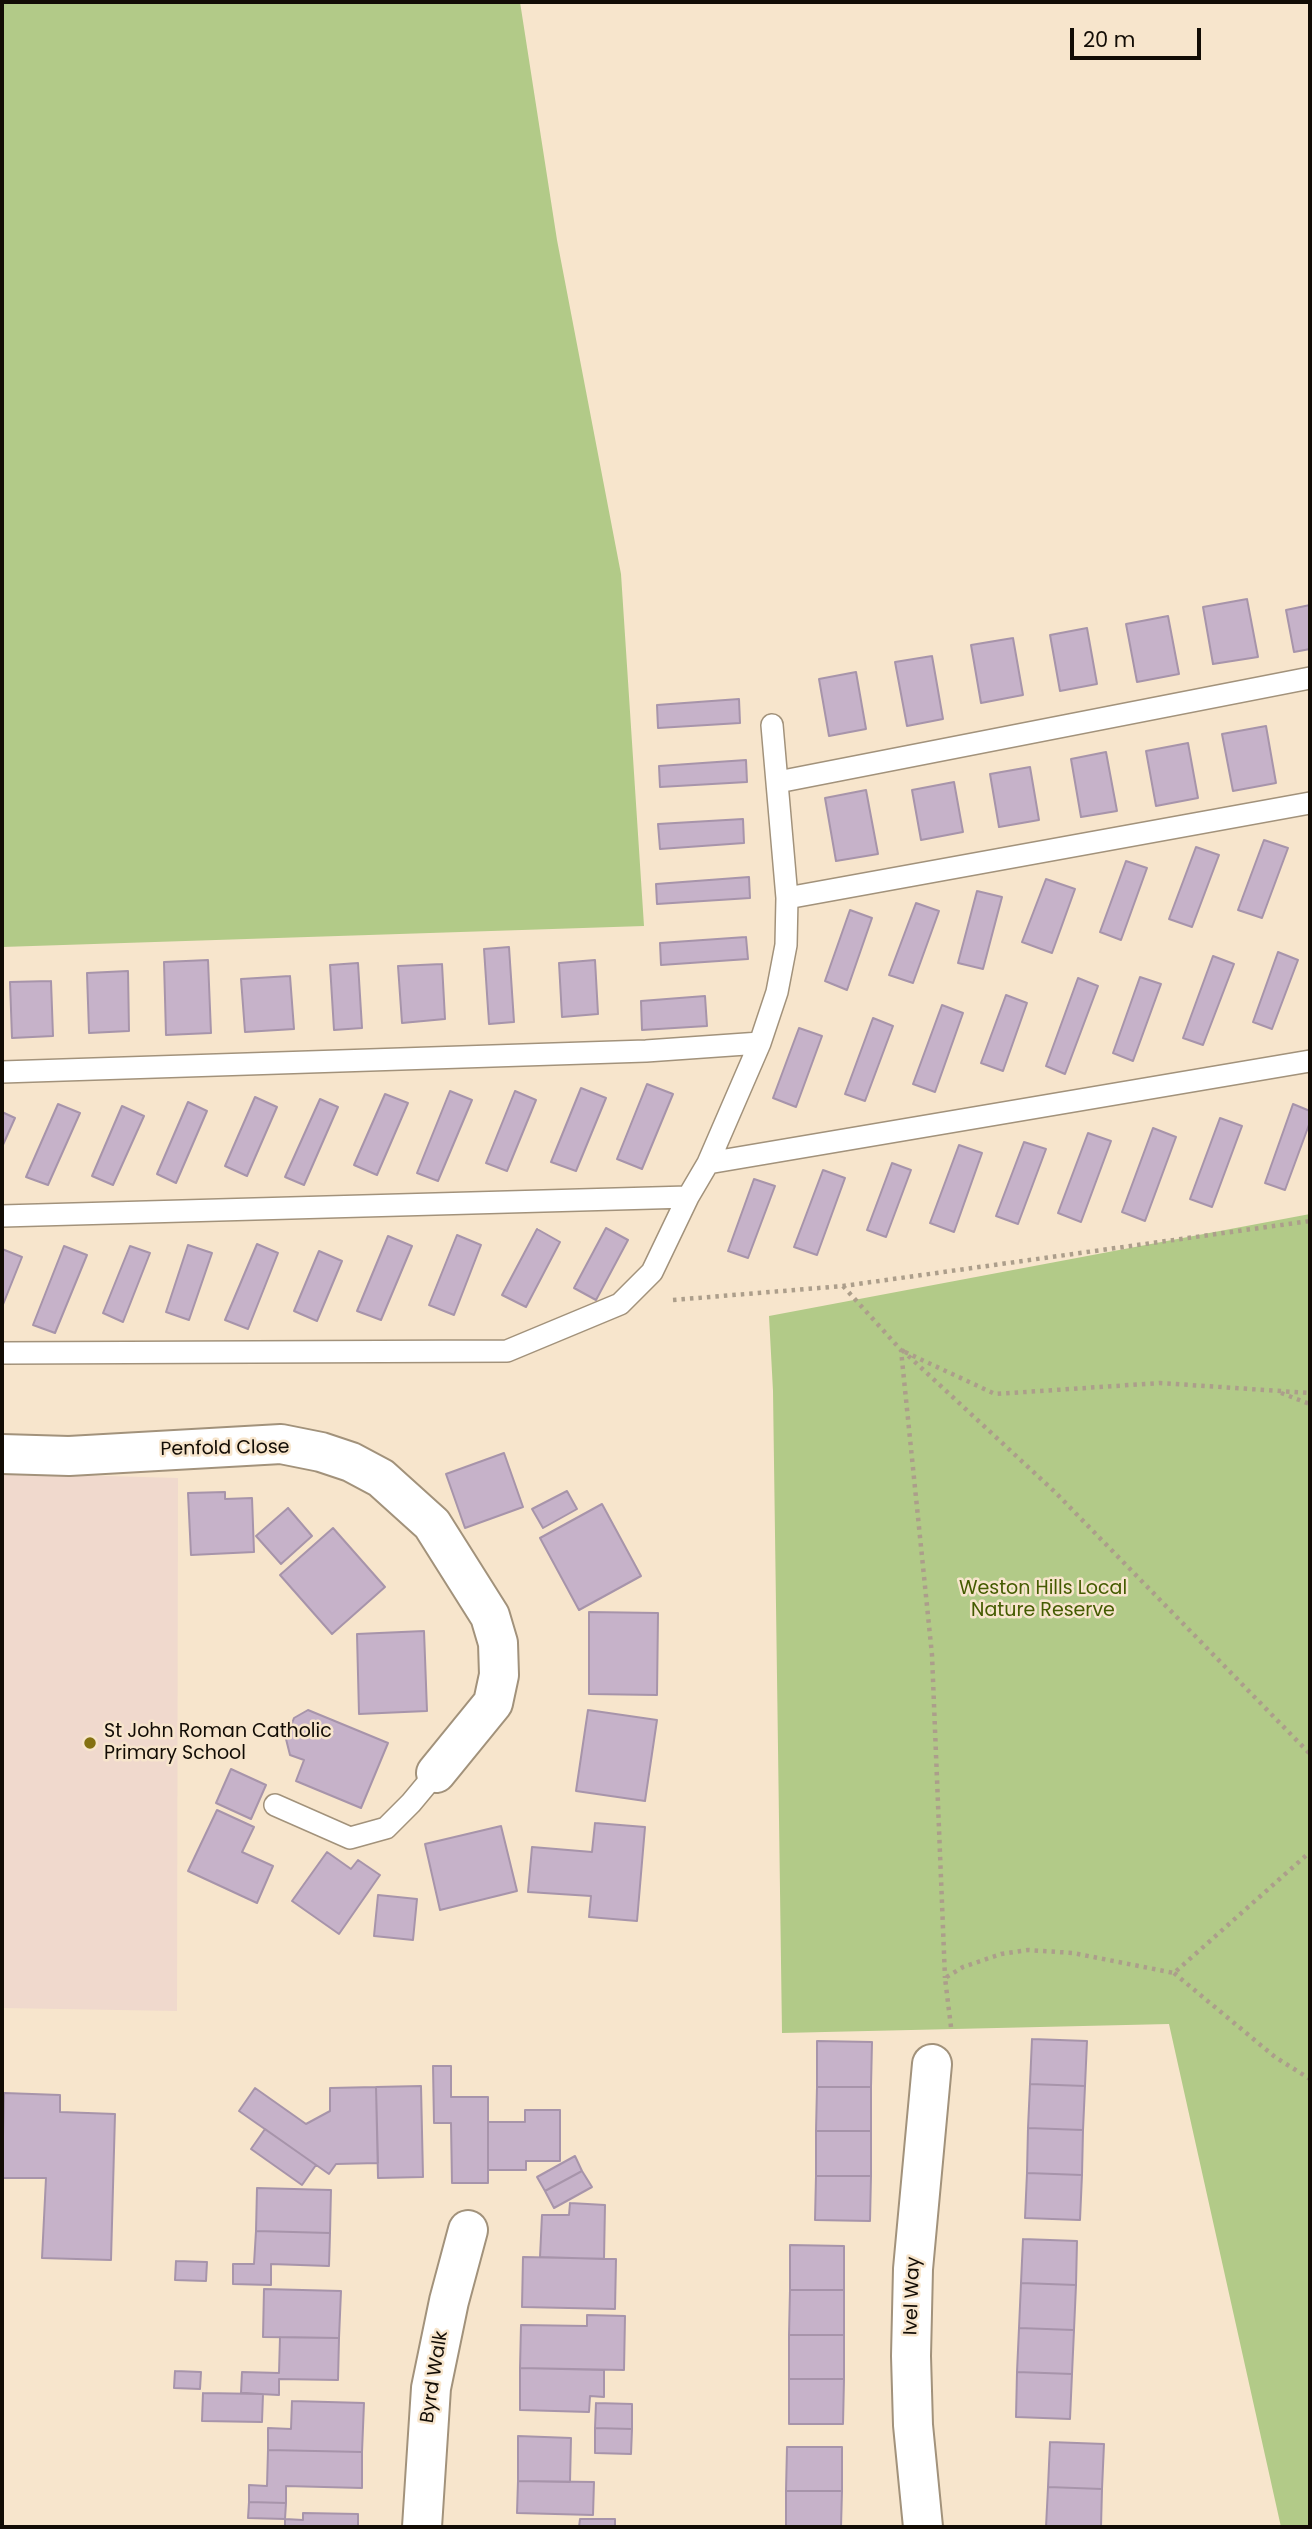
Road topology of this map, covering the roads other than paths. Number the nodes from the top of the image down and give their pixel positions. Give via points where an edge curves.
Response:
1 (1310, 678) edge
2 (772, 725) dead end
3 (778, 782) junction
4 (1310, 803) edge
5 (787, 898) junction
6 (760, 1043) junction
7 (1310, 1061) edge
8 (2, 1072) edge
9 (708, 1163) junction
10 (688, 1197) junction
11 (2, 1216) edge
12 (2, 1353) edge
13 (2, 1454) edge
14 (436, 1773) joint
15 (275, 1805) dead end
16 (932, 2064) road end
17 (468, 2230) dead end
18 (422, 2527) edge
19 (923, 2527) edge

1 - 3 lane
2 - 3 lane
3 - 5 lane
4 - 5 lane
5 - 6 lane via 786,946
6 - 8 lane via 646,1051
6 - 9 lane
7 - 9 lane
9 - 10 lane
10 - 11 lane
10 - 12 lane via 652,1272 620,1304 508,1351
13 - 14 street, Penfold Close via 69,1456 281,1444 321,1452 381,1478 432,1524 489,1616 498,1643 499,1675 493,1703
14 - 15 lane via 386,1828 350,1838
16 - 19 street, Ivel Way via 913,2269 911,2356
17 - 18 street, Byrd Walk via 431,2388

